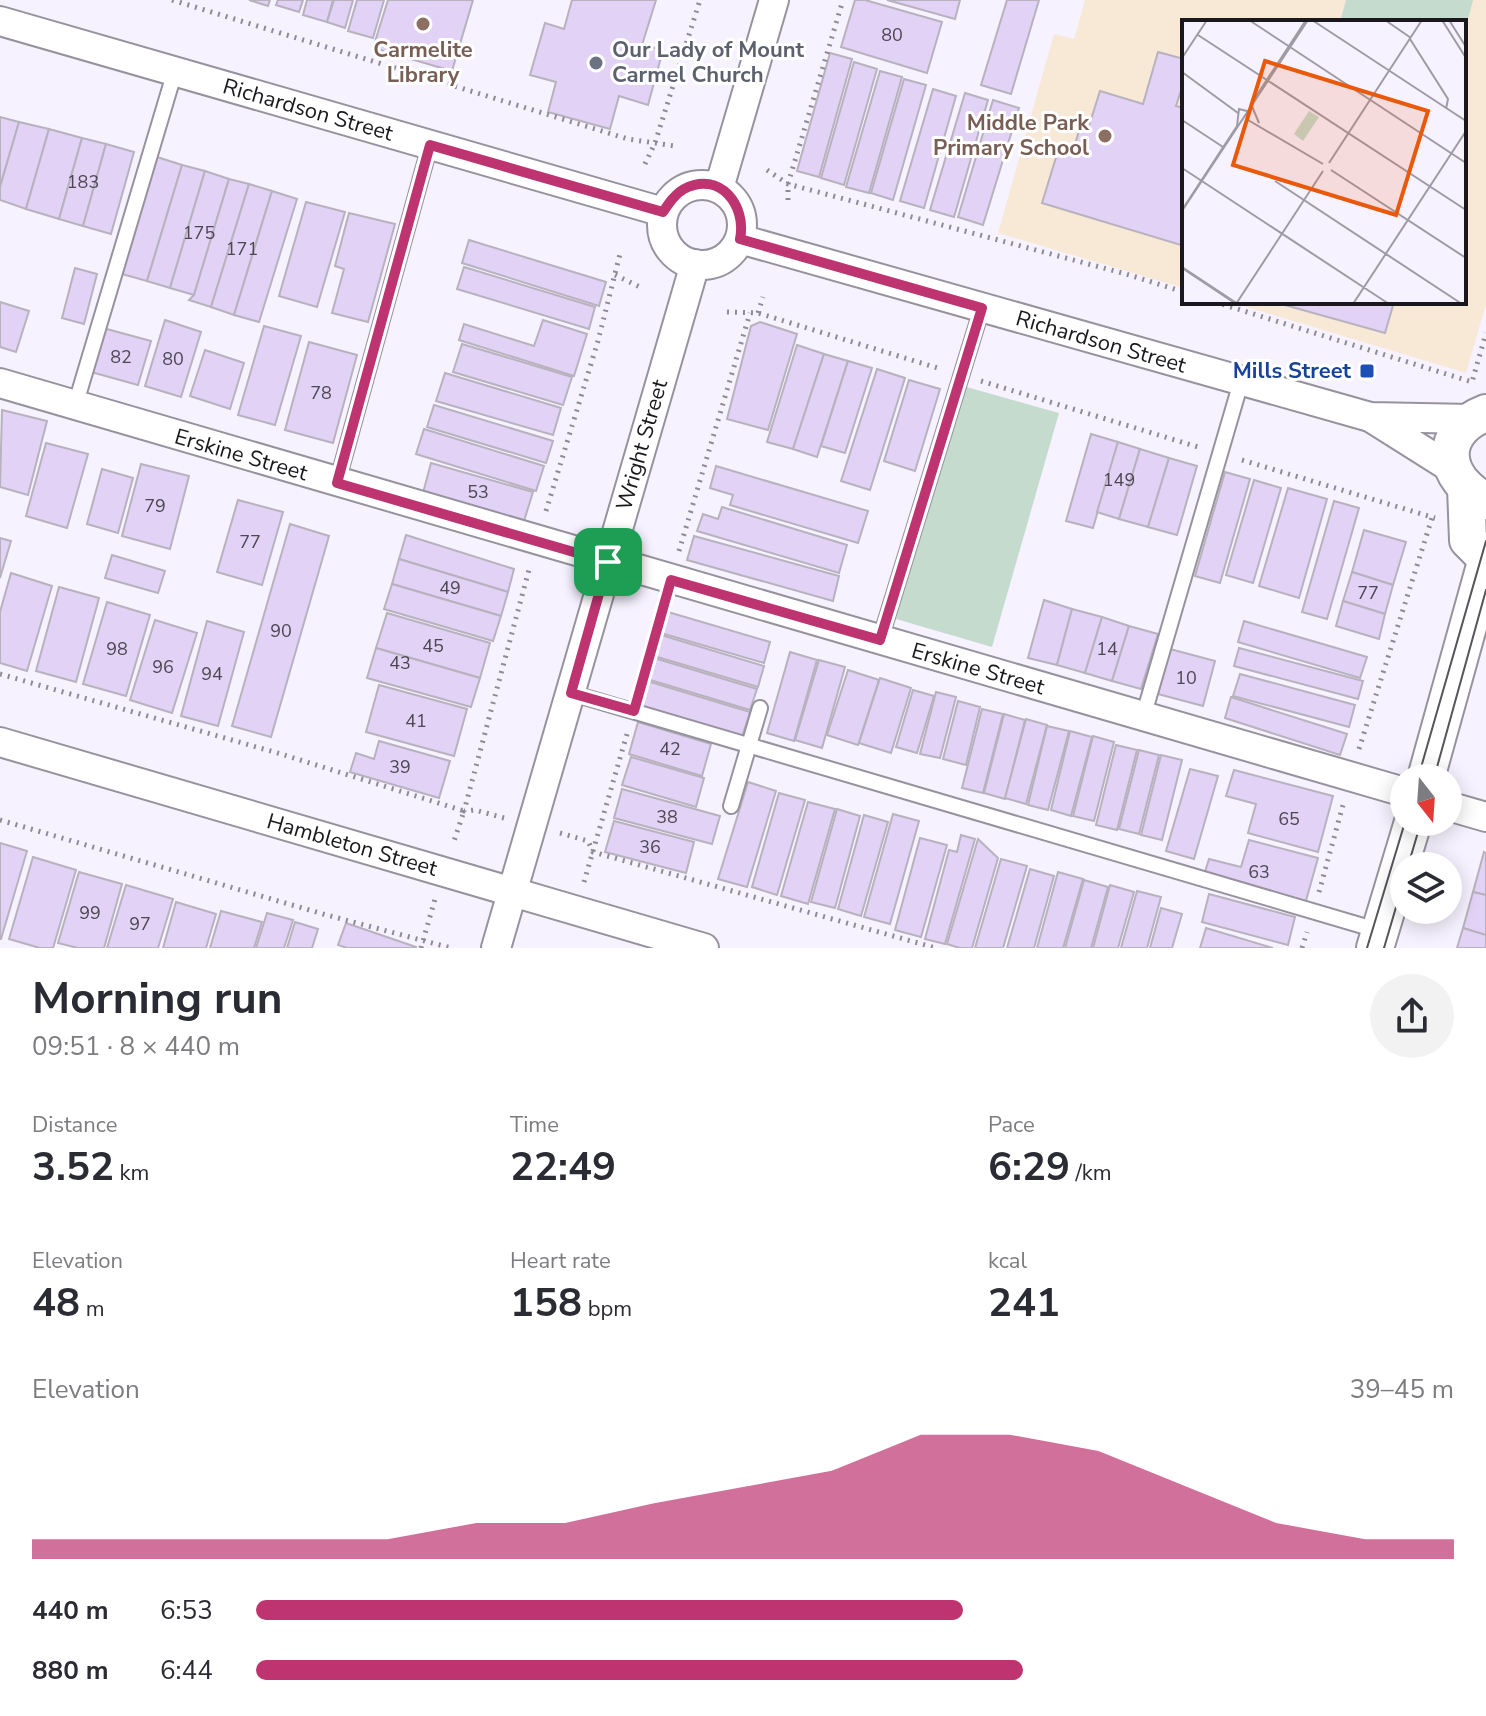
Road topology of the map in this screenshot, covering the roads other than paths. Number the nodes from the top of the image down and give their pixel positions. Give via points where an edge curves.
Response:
1 (774, 0) edge
2 (0, 21) edge
3 (175, 71) junction
4 (430, 145) junction
5 (719, 188) junction
6 (663, 212) junction
7 (740, 239) junction
8 (695, 264) junction
9 (982, 308) junction
10 (1241, 382) junction
11 (0, 383) edge
12 (75, 406) junction
13 (1482, 414) edge
14 (1370, 417) junction
15 (337, 483) junction
16 (1468, 486) edge
17 (1486, 560) edge
18 (608, 562) junction
19 (880, 640) junction
20 (571, 693) junction
21 (760, 708) dead end
22 (1143, 717) junction
23 (0, 742) edge
24 (749, 745) junction
25 (1430, 764) edge
26 (1390, 788) edge
27 (731, 806) dead end
28 (1462, 810) edge
29 (1486, 817) edge
30 (1409, 836) edge
31 (512, 891) junction
32 (1378, 939) edge
33 (496, 948) edge
34 (704, 948) edge

1 - 5 street
2 - 3 street, Richardson Street
3 - 4 street, Richardson Street
3 - 12 lane
4 - 6 street, Richardson Street
4 - 15 lane
5 - 6 street via 694,185 682,190
5 - 7 street via 740,209
6 - 8 street via 667,244 674,254
7 - 8 street via 727,257
7 - 9 street, Richardson Street
8 - 18 street, Wright Street
9 - 10 street, Richardson Street
9 - 19 lane
10 - 14 street, Richardson Street
10 - 22 lane
11 - 12 street, Erskine Street
12 - 15 street, Erskine Street
13 - 14 street, Richardson Street
13 - 16 street via 1460,428 1450,444
14 - 16 street, Richardson Street
15 - 18 street, Erskine Street
16 - 17 street via 1468,540
17 - 25 street
18 - 19 street, Erskine Street
18 - 20 street, Wright Street
19 - 22 street, Erskine Street
20 - 24 lane
20 - 31 street, Wright Street
21 - 24 lane
22 - 26 street, Erskine Street
23 - 31 street, Hambleton Street
24 - 27 lane
24 - 32 lane via 1314,911
28 - 29 street
30 - 32 street
31 - 33 street, Wright Street
31 - 34 street, Hambleton Street

